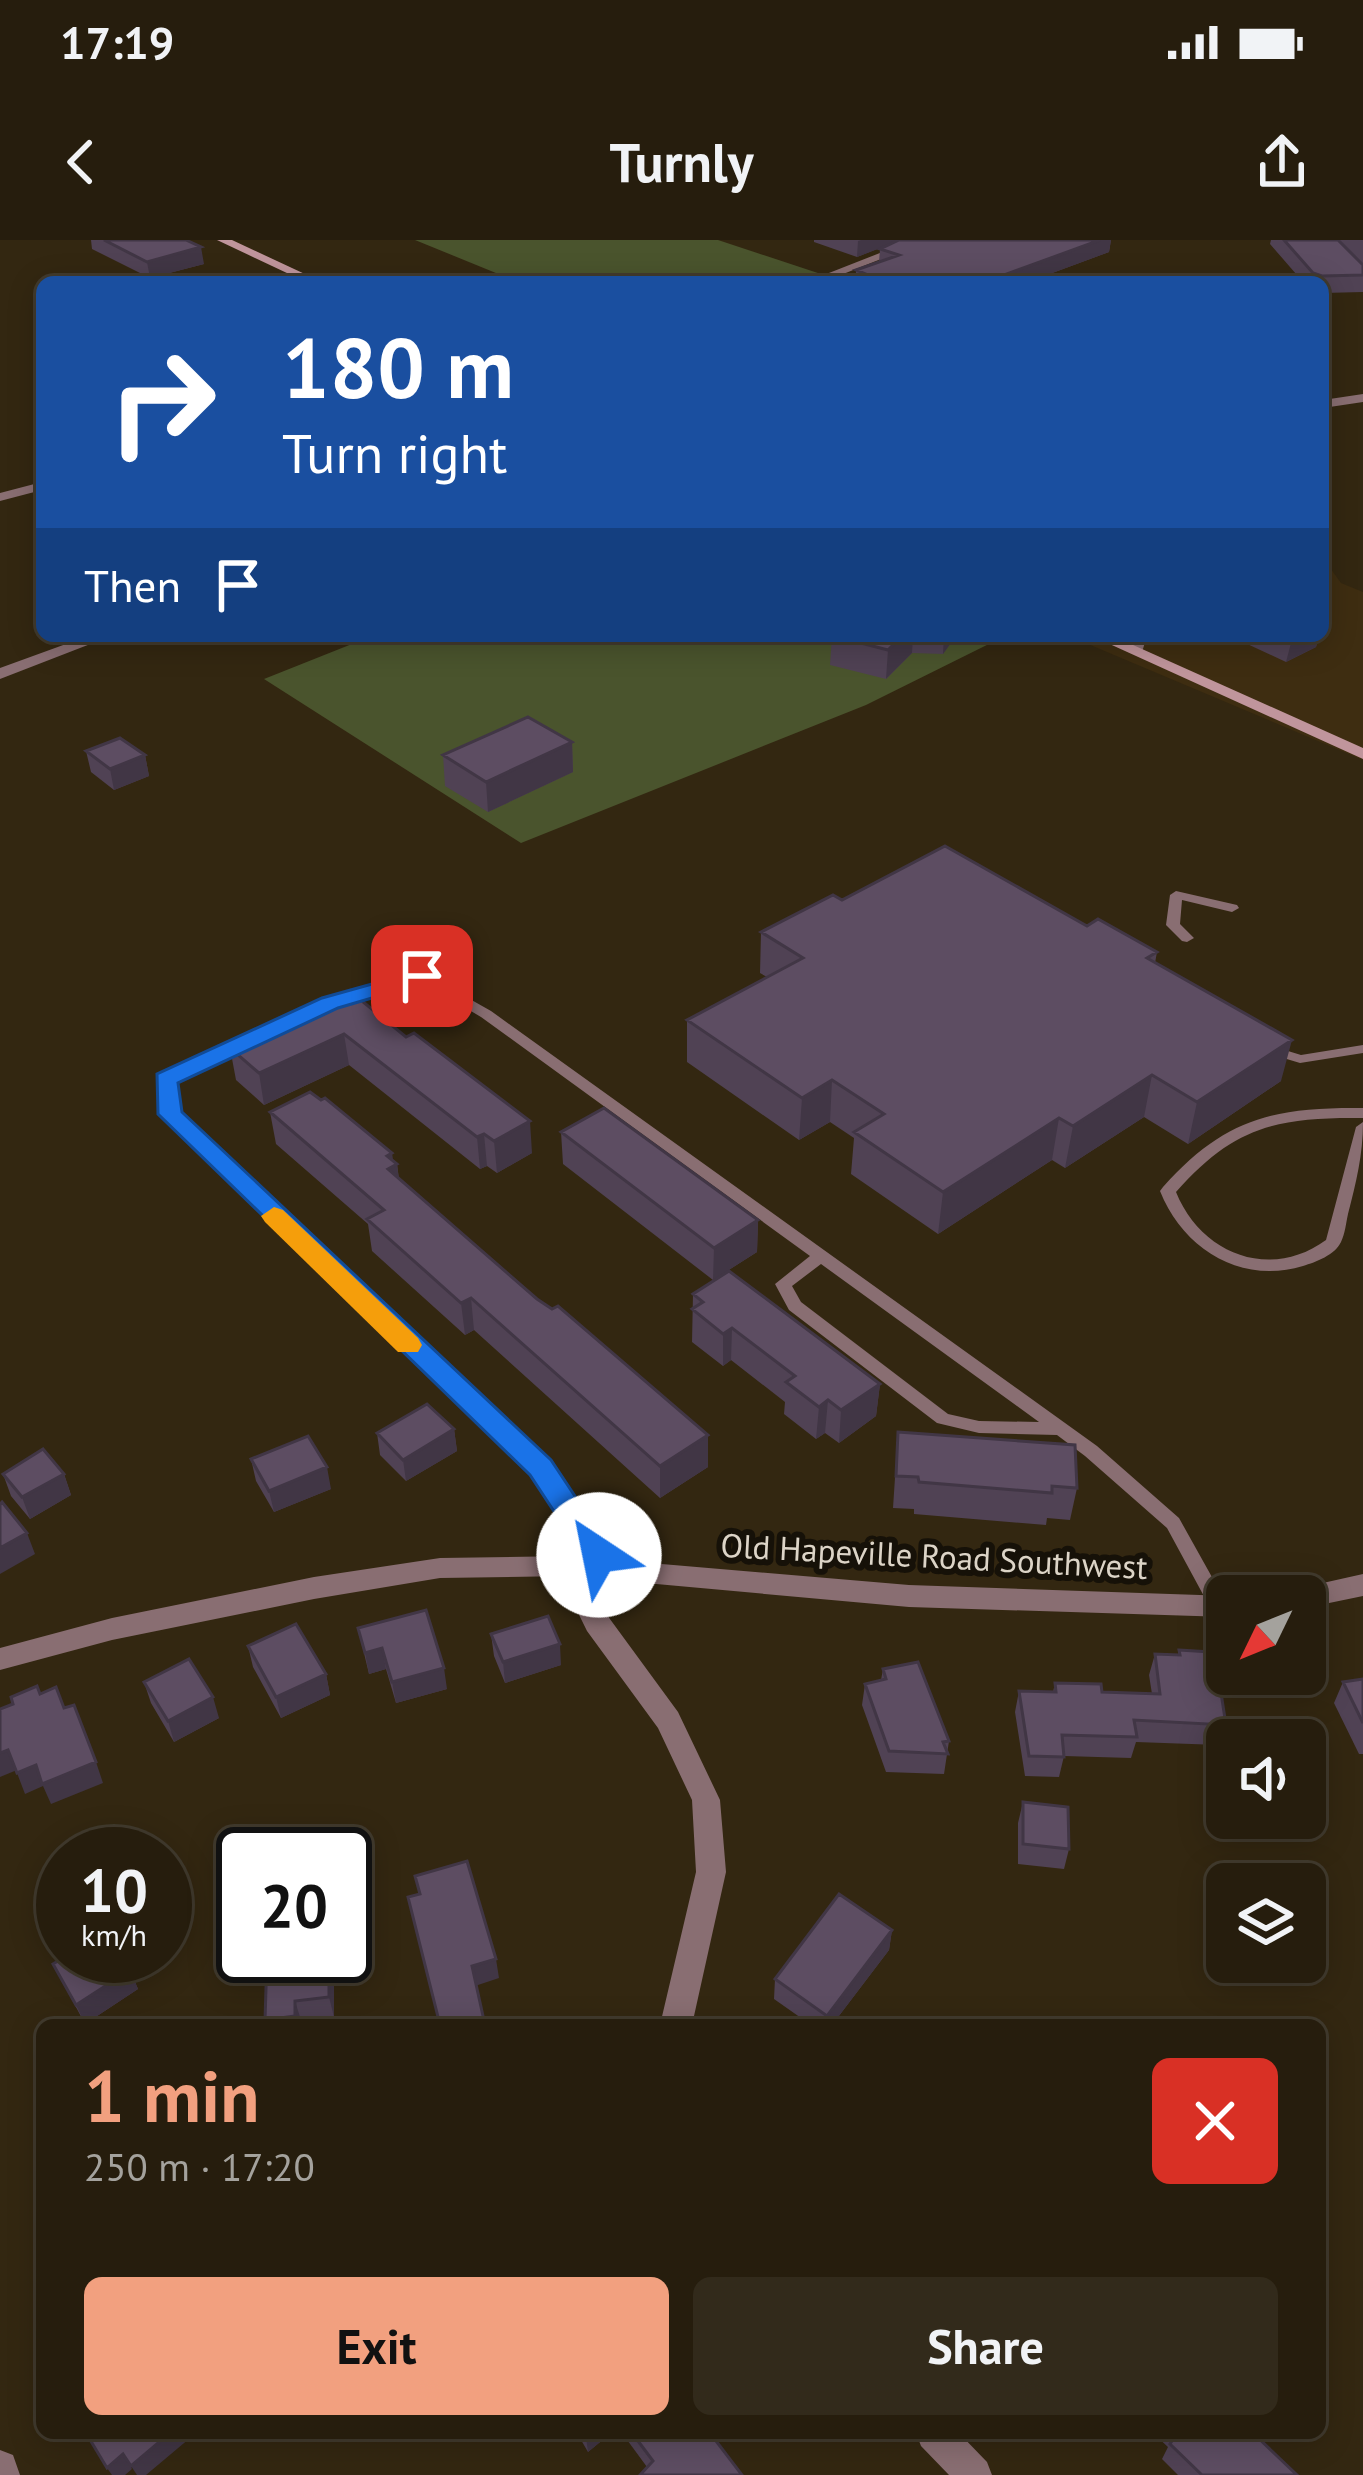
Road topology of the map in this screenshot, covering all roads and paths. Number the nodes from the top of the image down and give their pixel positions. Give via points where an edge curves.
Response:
1 (223, 240) edge
2 (923, 240) edge
3 (303, 276) edge
4 (828, 276) edge
5 (1363, 398) edge
6 (1329, 403) edge
7 (36, 487) edge
8 (0, 496) edge
9 (87, 642) edge
10 (1139, 644) edge
11 (0, 674) edge
12 (1363, 754) edge
13 (1232, 908) dead end
14 (1187, 938) dead end
15 (309, 1012) edge
16 (268, 1032) edge
17 (1257, 1042) edge
18 (1363, 1049) edge
19 (1363, 1114) edge
20 (1363, 1127) edge
21 (823, 1255) junction
22 (1061, 1429) junction
23 (568, 1566) junction
24 (610, 1572) junction
25 (1206, 1578) edge
26 (1363, 1585) edge
27 (1326, 1593) edge
28 (1206, 1605) edge
29 (0, 1659) edge
30 (677, 2019) edge
31 (940, 2439) edge
32 (974, 2475) edge

1 - 3 main road
2 - 4 street
5 - 6 street
7 - 8 street
9 - 11 street
10 - 12 main road
13 - 14 lane via 1176,895 1173,925
15 - 21 lane via 422,976
16 - 24 lane via 165,1079 170,1114 541,1467
17 - 18 lane via 1300,1059
19 - 20 lane via 1304,1111 1239,1130 1168,1191 1173,1211 1195,1239 1234,1259 1271,1266 1307,1260 1333,1243
21 - 22 lane
21 - 22 lane via 783,1284 794,1306 943,1419
22 - 25 lane via 1173,1523
23 - 24 street, Old Hapeville Road Southwest
23 - 29 street, Old Hapeville Road Southwest via 440,1568 314,1588
23 - 30 street via 596,1623 668,1720 706,1800 711,1872
24 - 28 street, Old Hapeville Road Southwest via 909,1596
26 - 27 street
31 - 32 street

